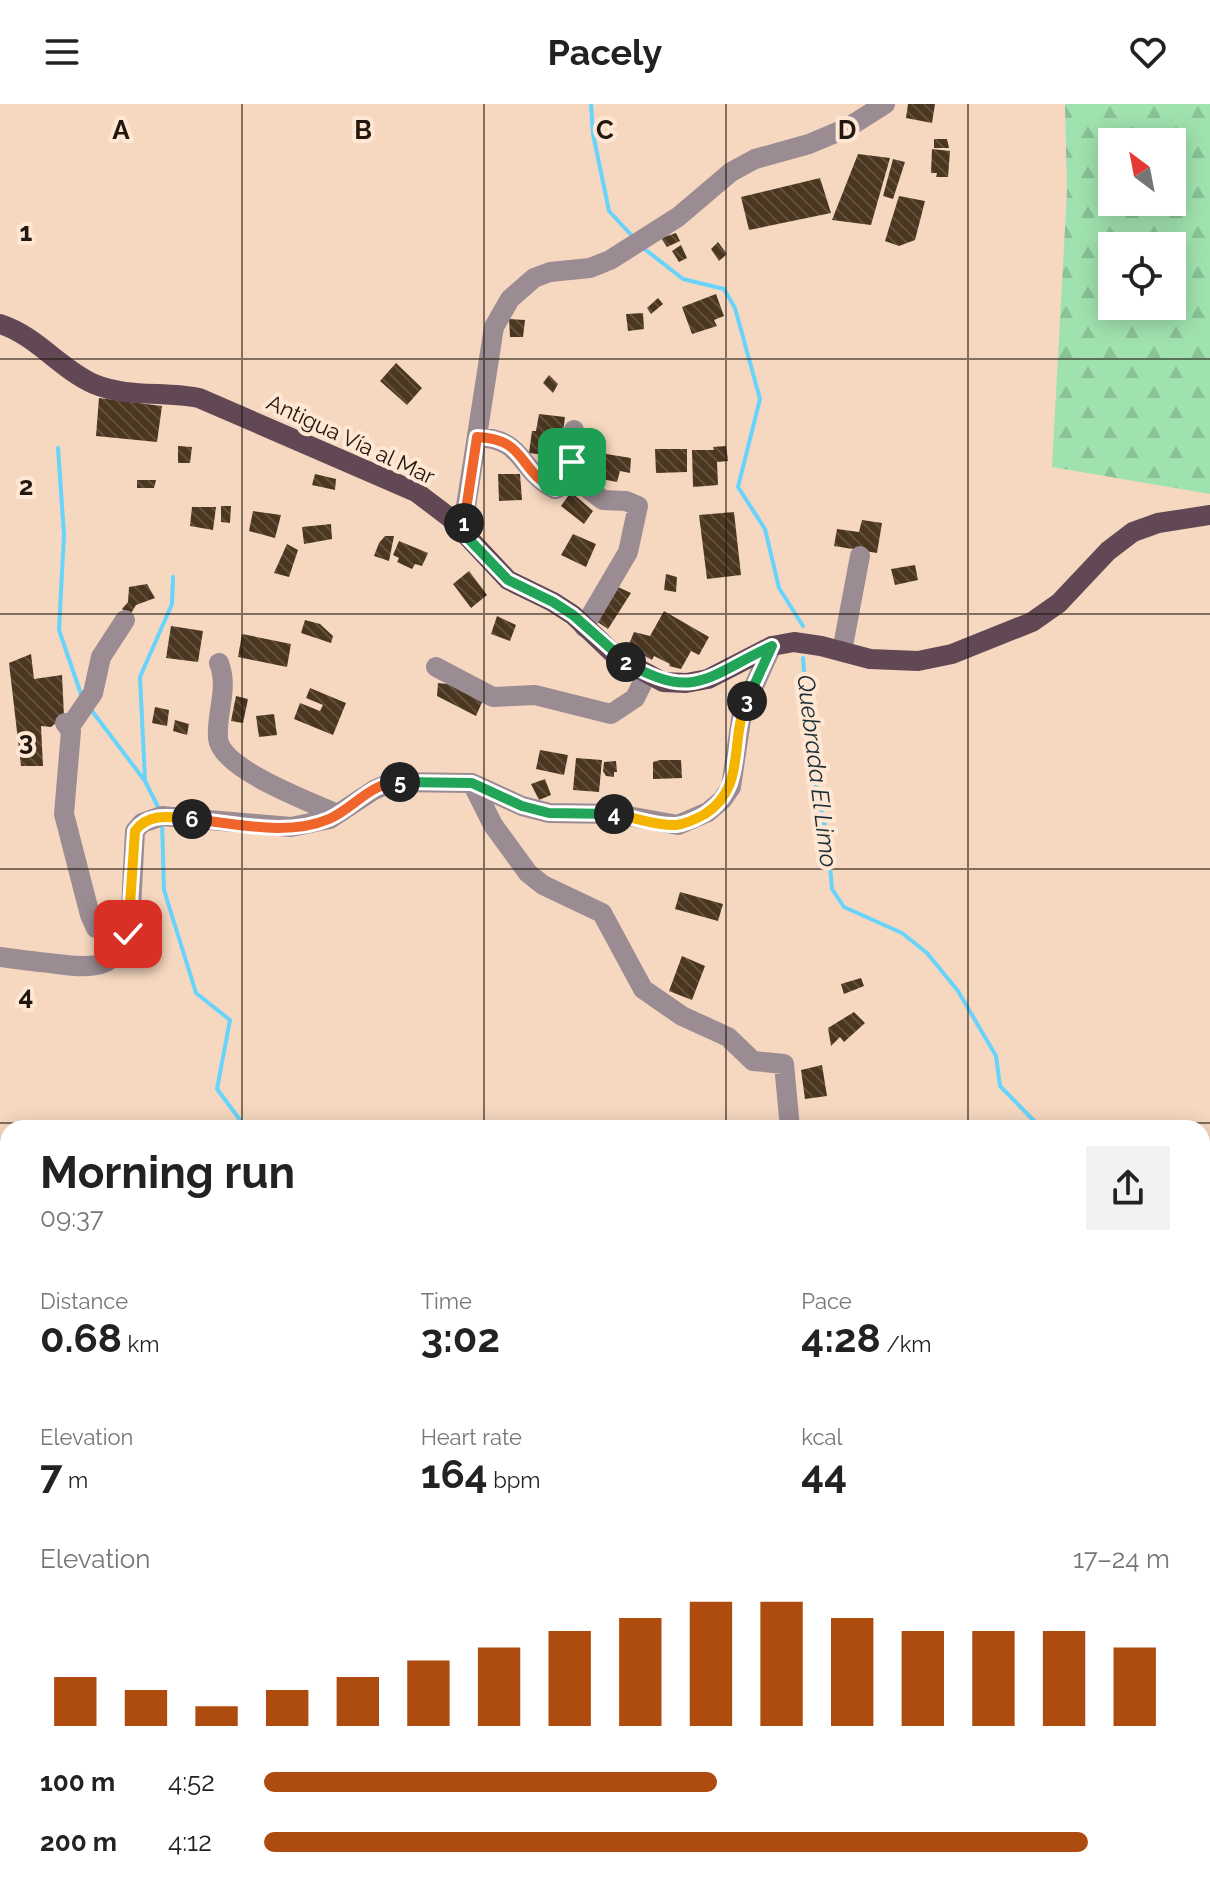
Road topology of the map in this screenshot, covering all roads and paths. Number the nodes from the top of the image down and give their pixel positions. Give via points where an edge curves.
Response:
1 (885, 104) edge
2 (0, 324) edge
3 (574, 430) dead end
4 (477, 437) junction
5 (584, 473) dead end
6 (1210, 515) edge
7 (462, 532) junction
8 (860, 556) dead end
9 (125, 620) dead end
10 (584, 627) junction
11 (772, 646) junction
12 (842, 651) junction
13 (219, 663) dead end
14 (436, 667) dead end
15 (647, 674) junction
16 (472, 783) junction
17 (337, 814) junction
18 (128, 934) junction
19 (0, 957) edge
20 (789, 1120) edge

1 - 4 street via 847,128 731,172 678,217 610,260 534,278 510,299 494,327
2 - 7 main road, Antigua Vía al Mar via 40,344 96,385 199,398 384,477 433,502
3 - 4 street via 567,479 555,489 543,483 511,445
4 - 7 street
5 - 10 street via 587,488 603,500 638,506 628,552
6 - 12 main road, Antigua Vía al Mar via 1133,532 1059,603 1032,622 970,649 918,661 870,659
7 - 10 main road, Antigua Vía al Mar via 508,580 553,602
8 - 12 street
9 - 18 street via 101,657 77,714 64,814 96,928
10 - 15 main road, Antigua Vía al Mar via 617,657
11 - 12 main road, Antigua Vía al Mar via 794,642
11 - 15 main road, Antigua Vía al Mar via 708,679 663,682
11 - 16 street via 742,713 731,787 695,819 678,825 617,814 554,814
13 - 17 street via 224,680 218,736 222,749 255,777
14 - 15 street via 493,697 535,695 611,714 635,698
16 - 17 street via 392,782
16 - 20 street via 493,825 528,873 602,913 643,989 682,1016 728,1037 750,1059 784,1064
17 - 18 street via 291,827 162,816 142,823 134,834
18 - 19 street via 118,953 96,967

